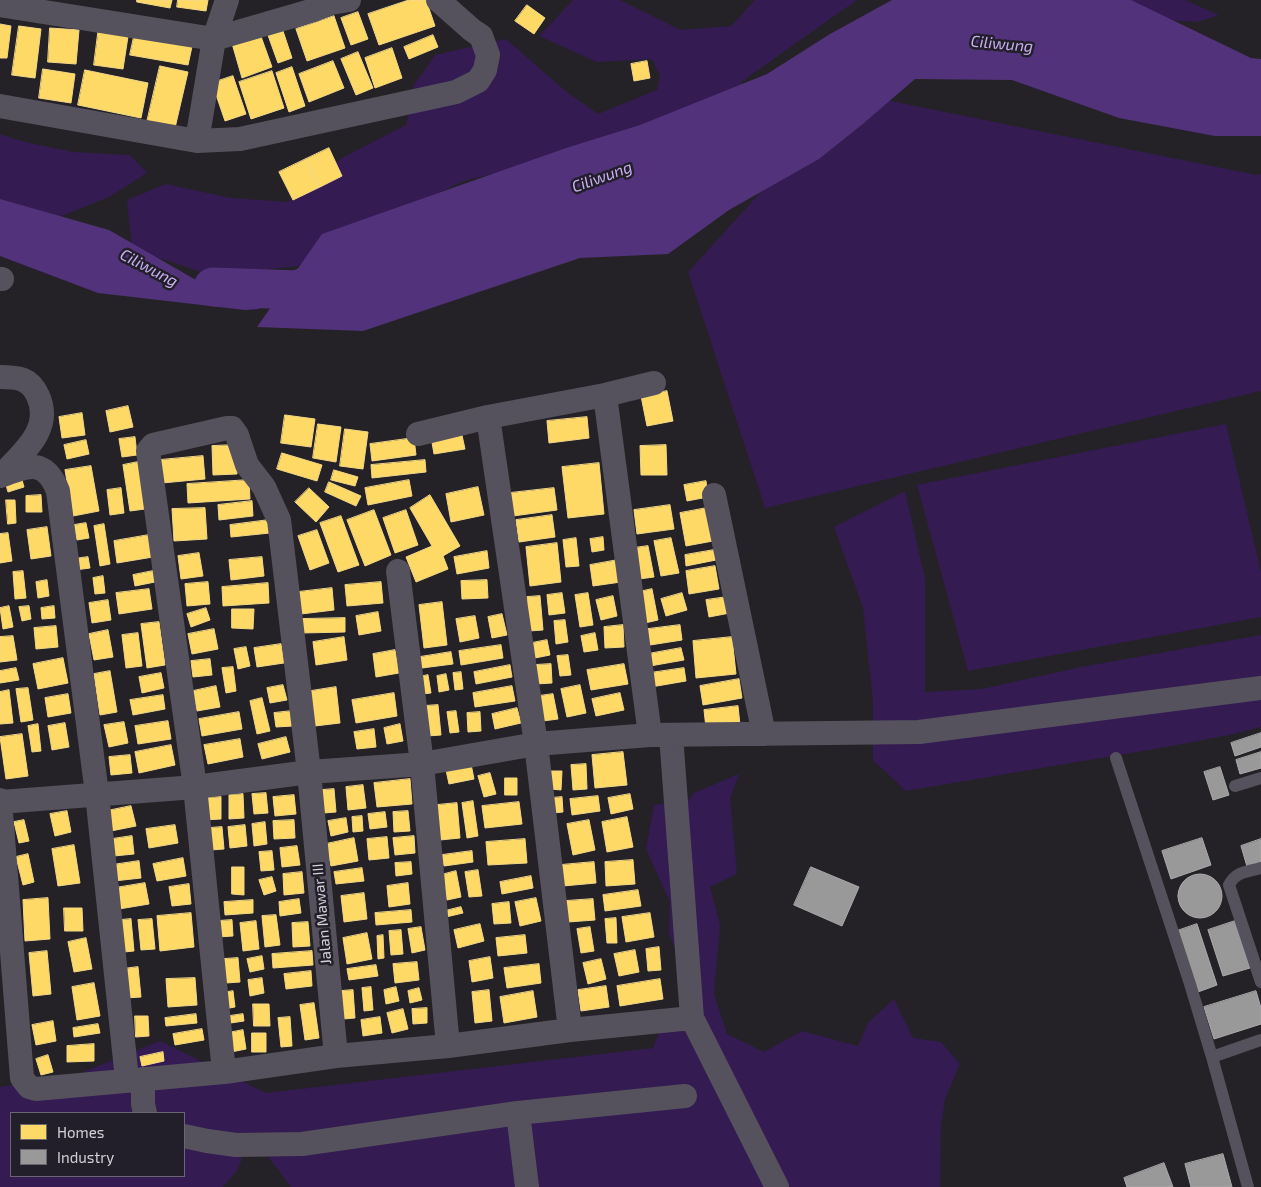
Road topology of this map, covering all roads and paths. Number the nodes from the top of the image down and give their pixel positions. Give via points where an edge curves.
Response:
1 (227, 0) edge
2 (438, 0) edge
3 (336, 1) edge
4 (0, 5) edge
5 (214, 39) junction
6 (0, 106) edge
7 (197, 141) junction
8 (0, 377) edge
9 (654, 383) dead end
10 (605, 395) junction
11 (488, 417) junction
12 (418, 434) dead end
13 (2, 475) edge
14 (714, 495) dead end
15 (398, 570) dead end
16 (1261, 688) edge
17 (764, 734) junction
18 (660, 735) junction
19 (536, 744) junction
20 (1116, 758) dead end
21 (422, 764) junction
22 (309, 772) junction
23 (1261, 778) edge
24 (1235, 786) dead end
25 (195, 787) junction
26 (97, 794) junction
27 (0, 801) edge
28 (1261, 868) edge
29 (1261, 982) edge
30 (692, 1018) junction
31 (570, 1030) junction
32 (1261, 1040) edge
33 (448, 1046) junction
34 (336, 1056) junction
35 (1212, 1057) junction
36 (224, 1072) junction
37 (135, 1079) junction
38 (685, 1096) dead end
39 (145, 1112) edge
40 (518, 1113) junction
41 (185, 1136) edge
42 (527, 1187) edge
43 (777, 1187) edge
44 (1248, 1187) edge

1 - 5 street
2 - 7 street via 481,36 488,55 485,70 478,81 456,92 240,139
3 - 5 street
4 - 5 street
5 - 7 street
6 - 7 street
8 - 13 street via 28,382 36,391 43,413 42,426 36,438
9 - 10 street
10 - 11 street
10 - 18 street
11 - 12 street
11 - 19 street
13 - 26 street via 39,467 47,471 58,491
14 - 17 street
15 - 21 street
16 - 17 street via 919,732
17 - 18 street
18 - 19 street
18 - 30 street
19 - 21 street
19 - 31 street
20 - 35 lane
21 - 22 street
21 - 33 street
22 - 25 street
22 - 25 street, Jalan Mawar III via 279,520 264,487 248,465 237,434 232,428 227,428 152,445 148,451
22 - 34 street, Jalan Mawar III
23 - 24 lane
25 - 26 street
25 - 36 street, Jalan Mawar III
26 - 27 street
26 - 37 street
27 - 37 street via 22,1078 29,1087 36,1089
28 - 29 lane via 1238,874 1229,885
30 - 31 street
30 - 43 street
31 - 33 street
32 - 35 lane
33 - 34 street
34 - 36 street
35 - 44 lane
36 - 37 street
37 - 39 street
38 - 40 street
40 - 41 street via 302,1144 236,1145
40 - 42 street

